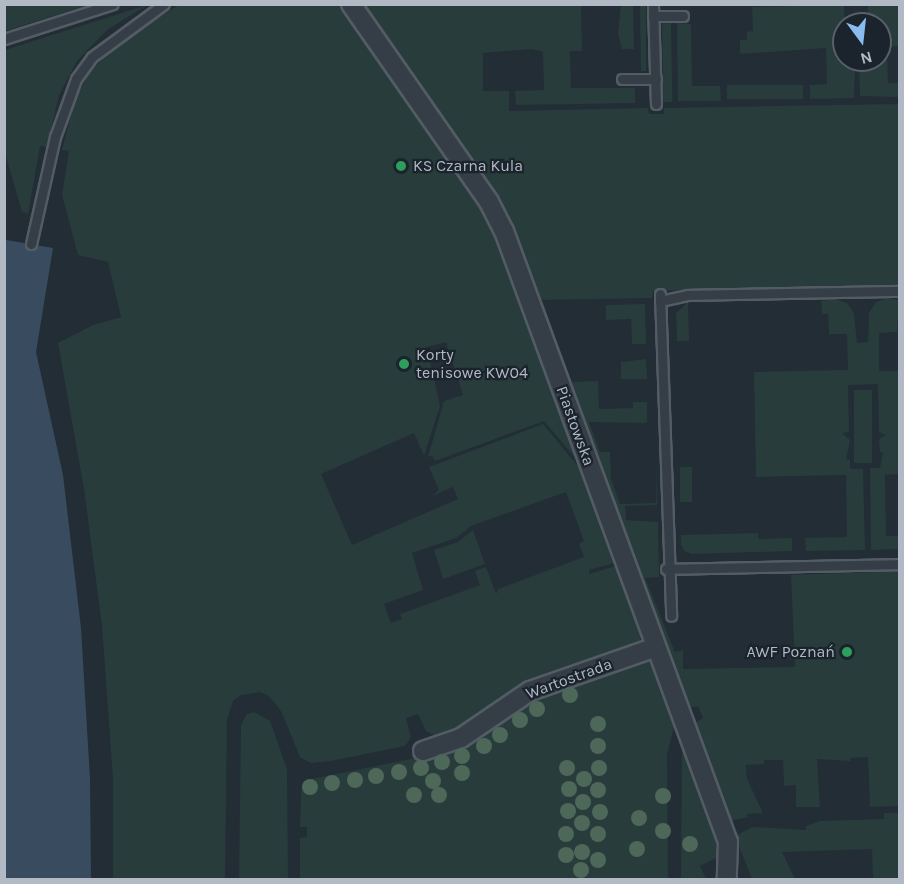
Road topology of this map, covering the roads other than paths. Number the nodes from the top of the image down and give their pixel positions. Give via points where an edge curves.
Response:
1 (113, 4) edge
2 (164, 4) edge
3 (351, 4) edge
4 (653, 4) edge
5 (653, 16) junction
6 (683, 16) dead end
7 (4, 39) edge
8 (622, 79) dead end
9 (656, 80) junction
10 (656, 105) dead end
11 (31, 244) dead end
12 (900, 291) edge
13 (900, 564) edge
14 (666, 569) junction
15 (671, 616) dead end
16 (656, 647) junction
17 (423, 751) dead end
18 (727, 879) edge

1 - 7 lane
2 - 11 lane via 98,52 76,79 55,137
3 - 16 street, Piastowska via 497,216
4 - 5 lane
5 - 6 lane
5 - 9 lane
8 - 9 lane
9 - 10 lane
12 - 14 lane via 660,297
13 - 14 lane
14 - 15 lane
16 - 17 street, Wartostrada via 538,687 461,738
16 - 18 street, Piastowska via 728,842

